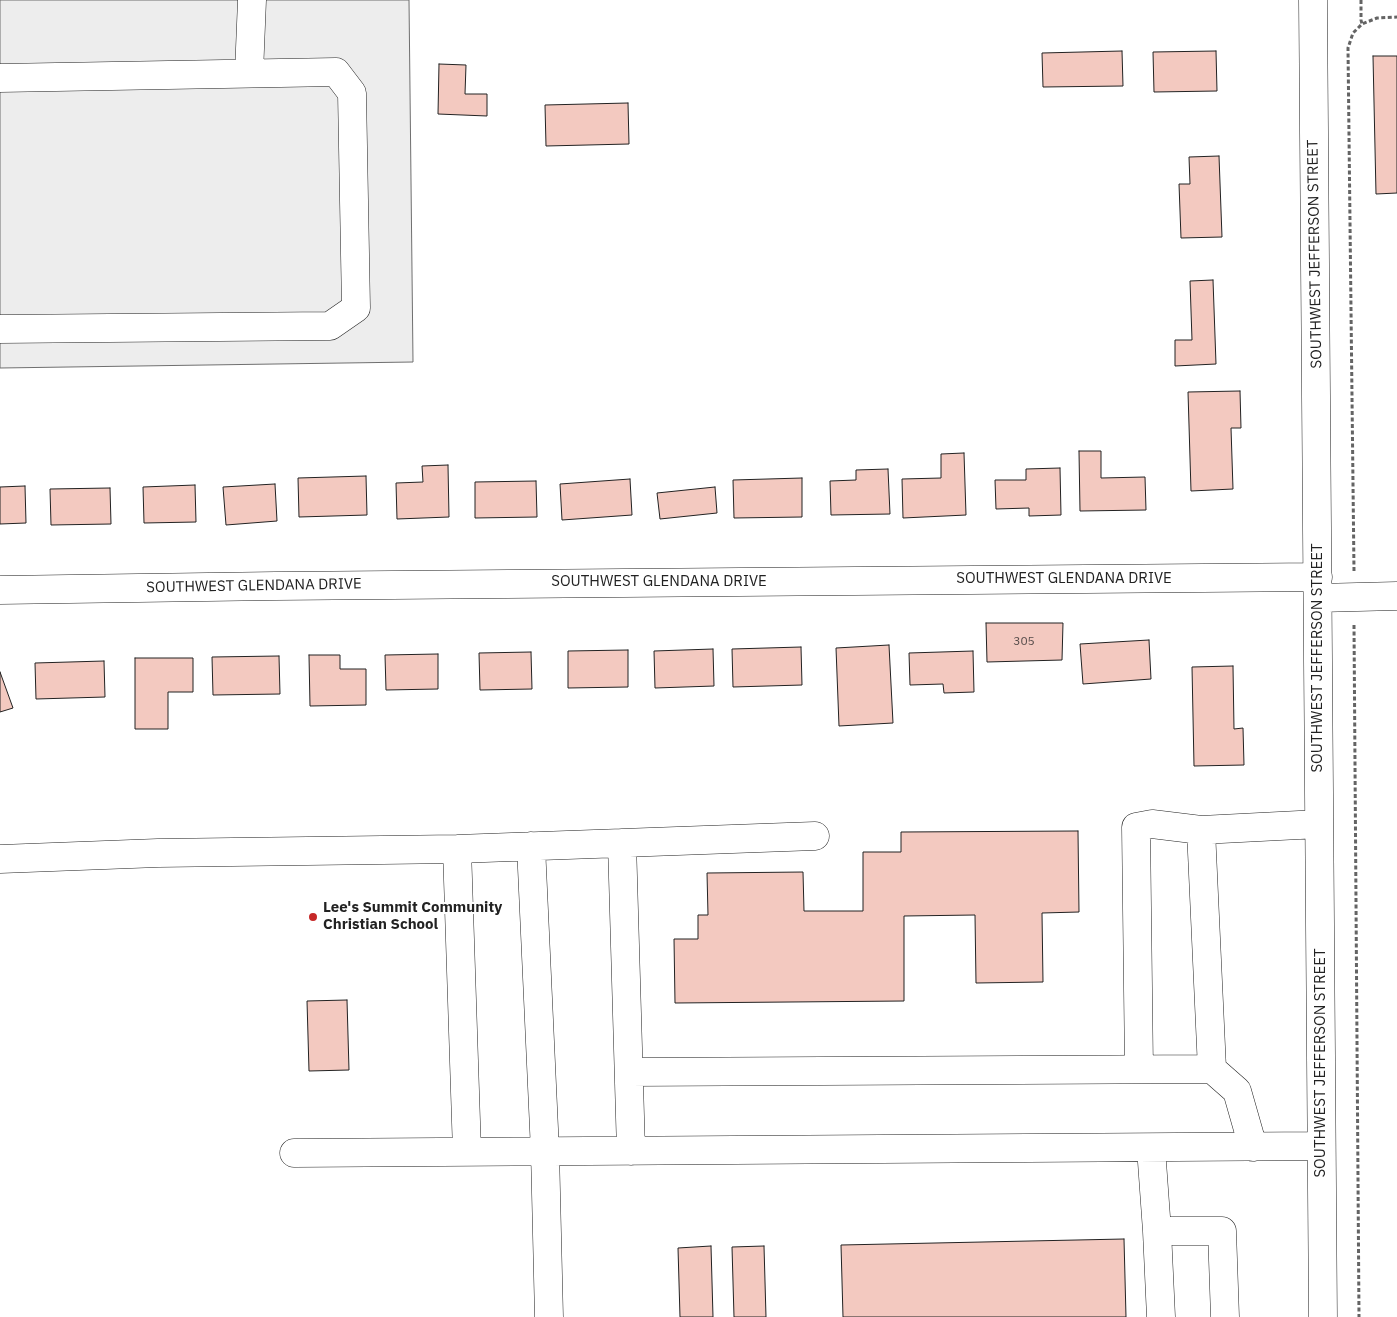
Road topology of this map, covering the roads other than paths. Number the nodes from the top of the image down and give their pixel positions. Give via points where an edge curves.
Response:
1 (252, 0) edge
2 (1312, 0) edge
3 (249, 73) junction
4 (0, 78) edge
5 (0, 329) edge
6 (1318, 587) junction
7 (0, 590) edge
8 (1397, 596) edge
9 (1319, 824) junction
10 (1202, 830) junction
11 (815, 836) dead end
12 (622, 843) junction
13 (531, 846) junction
14 (457, 849) junction
15 (0, 859) edge
16 (1139, 1069) junction
17 (1212, 1069) junction
18 (629, 1072) junction
19 (1321, 1146) junction
20 (1253, 1147) junction
21 (1151, 1148) junction
22 (544, 1151) junction
23 (631, 1151) junction
24 (467, 1152) junction
25 (294, 1153) dead end
26 (1157, 1231) junction
27 (549, 1317) edge
28 (1161, 1317) edge
29 (1225, 1317) edge
30 (1323, 1317) edge

1 - 3 street
2 - 6 street, SOUTHWEST JEFFERSON STREET
3 - 4 street
3 - 5 street via 336,72 352,93 356,308 330,326
6 - 7 street, SOUTHWEST GLENDANA DRIVE via 276,586
6 - 8 street, SOUTHWEST GLENDANA DRIVE via 1354,596
6 - 9 street, SOUTHWEST JEFFERSON STREET
9 - 10 street
9 - 19 street, SOUTHWEST JEFFERSON STREET
10 - 16 street via 1152,824 1136,827
10 - 17 street
11 - 12 street
12 - 13 street
12 - 18 street
13 - 14 street
13 - 22 street
14 - 15 street via 158,853
14 - 24 street
16 - 17 street
16 - 18 street
17 - 20 street via 1237,1091
18 - 23 street
19 - 20 street
19 - 30 street, SOUTHWEST JEFFERSON STREET
20 - 21 street
21 - 23 street
21 - 26 street
22 - 23 street
22 - 24 street
22 - 27 street
24 - 25 street
26 - 28 street
26 - 29 street via 1222,1231

